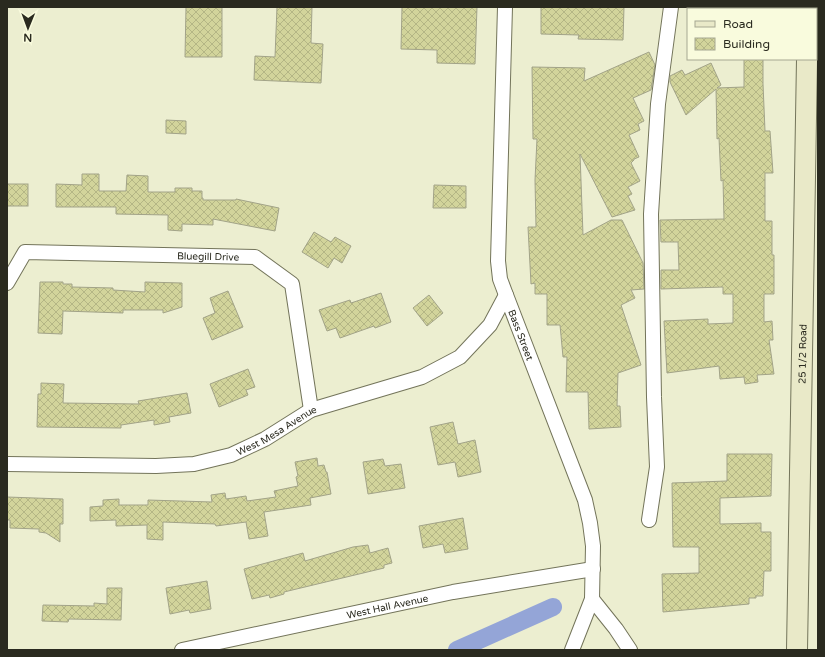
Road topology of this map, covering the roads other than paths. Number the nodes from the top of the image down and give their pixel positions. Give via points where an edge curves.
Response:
1 (505, 7) edge
2 (670, 7) edge
3 (807, 60) edge
4 (7, 283) edge
5 (506, 295) junction
6 (311, 410) junction
7 (7, 464) edge
8 (649, 520) dead end
9 (593, 569) junction
10 (592, 599) junction
11 (182, 650) edge
12 (572, 650) edge
13 (630, 650) edge
14 (797, 650) edge

1 - 5 street, Bass Street via 498,261 500,279
2 - 8 street via 658,104 651,214 657,467
3 - 14 street, 25 1/2 Road
4 - 6 street, Bluegill Drive via 25,252 254,257 292,284
5 - 6 street, West Mesa Avenue via 490,325 460,357 422,377
5 - 9 street, Bass Street via 584,500 590,523
6 - 7 street, West Mesa Avenue via 265,439 231,454 194,464
9 - 10 street, Bass Street
9 - 11 street, West Hall Avenue via 453,592
10 - 12 street, Bass Street
10 - 13 street

